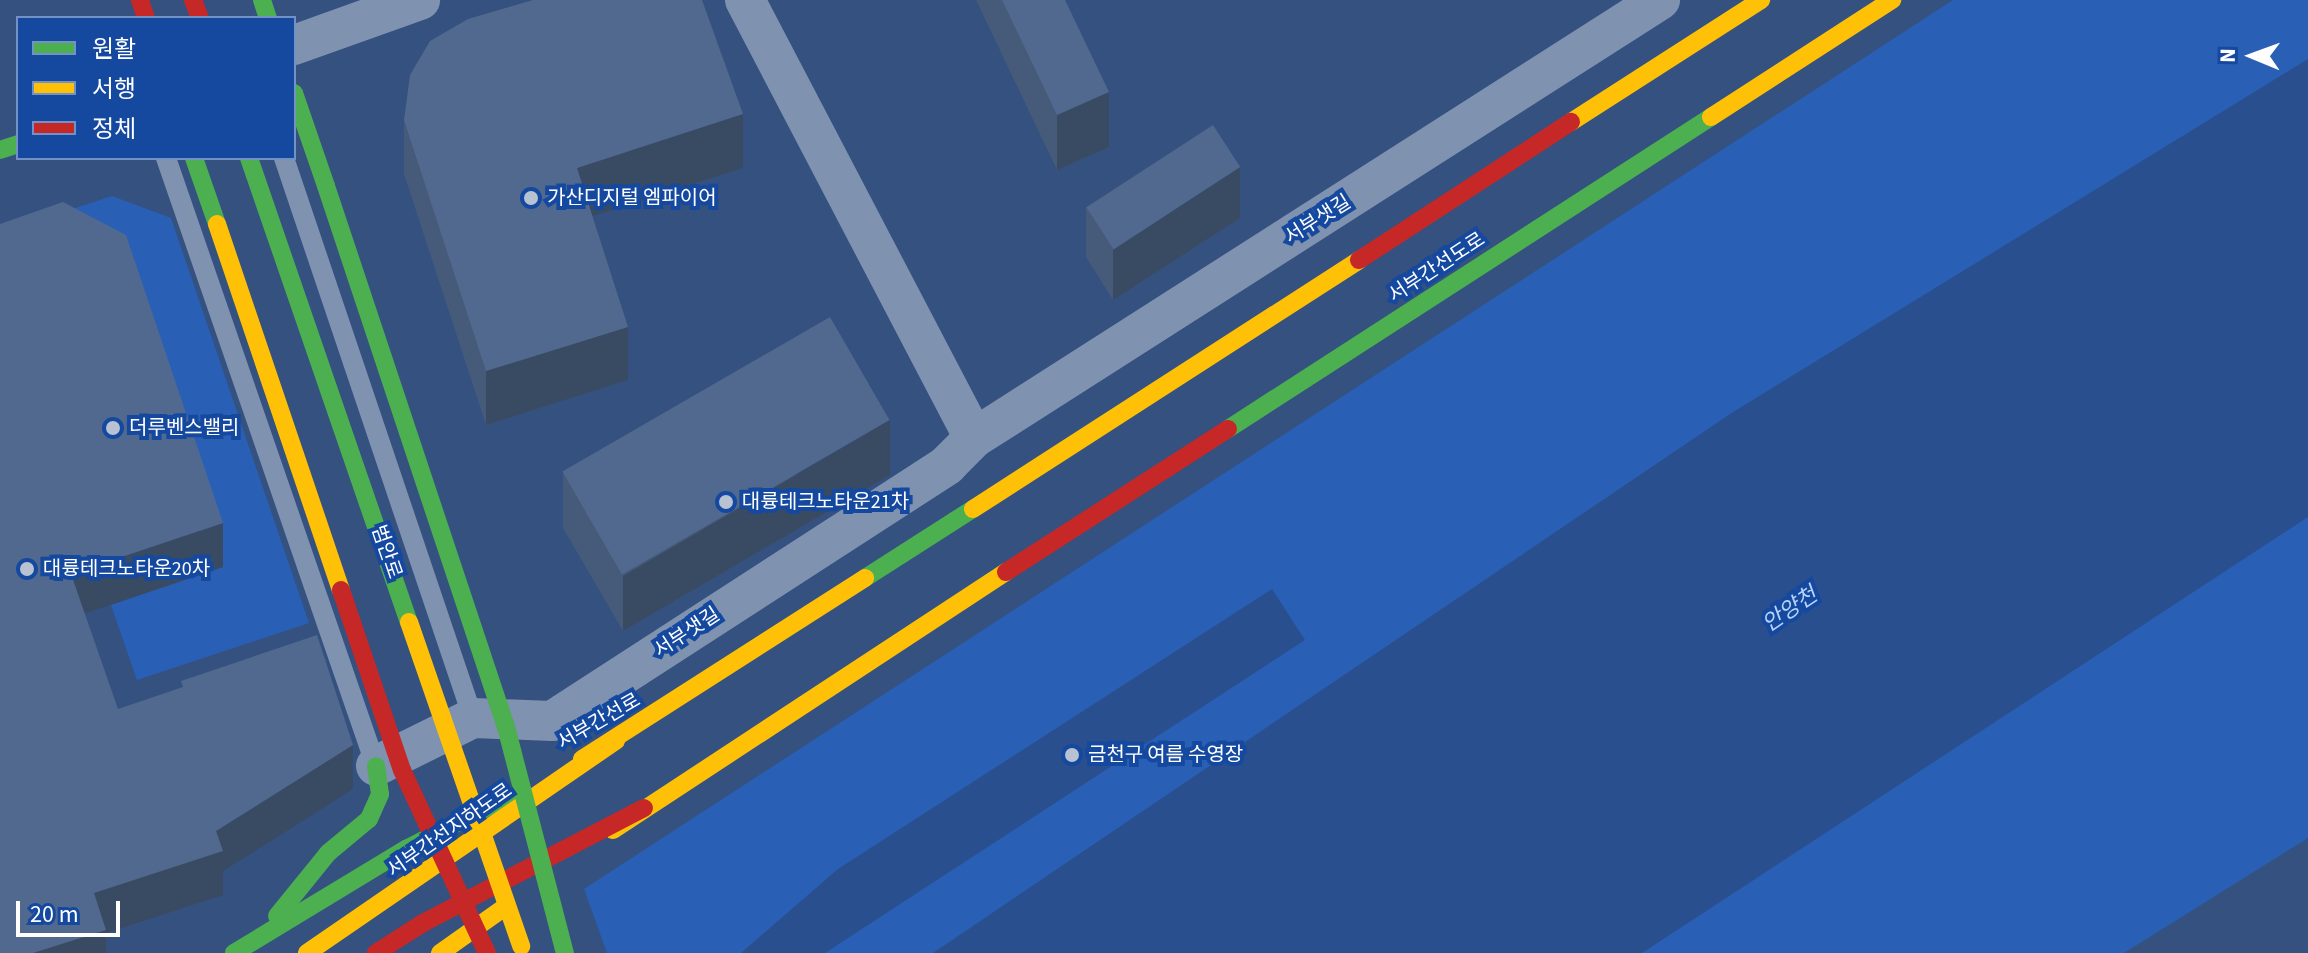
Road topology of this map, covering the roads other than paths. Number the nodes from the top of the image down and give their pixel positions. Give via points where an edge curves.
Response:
1 (420, 0) edge
2 (745, 0) edge
3 (1660, 0) edge
4 (1761, 0) edge
5 (1892, 0) edge
6 (296, 44) edge
7 (296, 99) edge
8 (167, 160) edge
9 (195, 160) edge
10 (216, 160) edge
11 (250, 160) edge
12 (285, 160) edge
13 (974, 438) junction
14 (473, 718) junction
15 (616, 741) junction
16 (394, 758) junction
17 (644, 808) junction
18 (256, 941) junction
19 (523, 951) edge
20 (234, 953) edge
21 (307, 953) edge
22 (376, 953) edge
23 (440, 953) edge
24 (487, 953) edge
25 (565, 953) edge

1 - 6 street
2 - 13 street
3 - 13 street, 서부샛길
4 - 15 main road, 서부간선로
5 - 17 main road, 서부간선도로
7 - 25 main road, bridge via 506,727
8 - 16 lane
9 - 24 main road, bridge via 402,770
10 - 16 lane
11 - 19 main road, 범안로, bridge
12 - 14 lane
13 - 14 street, 서부샛길 via 947,465 552,721
14 - 16 street, 서부샛길
15 - 18 main road, 서부간선로 via 406,849
15 - 21 main road, 서부간선지하도로 via 398,896
16 - 18 main road via 369,819 328,853
17 - 22 main road via 423,923
17 - 23 main road
18 - 20 main road, 서부간선로

